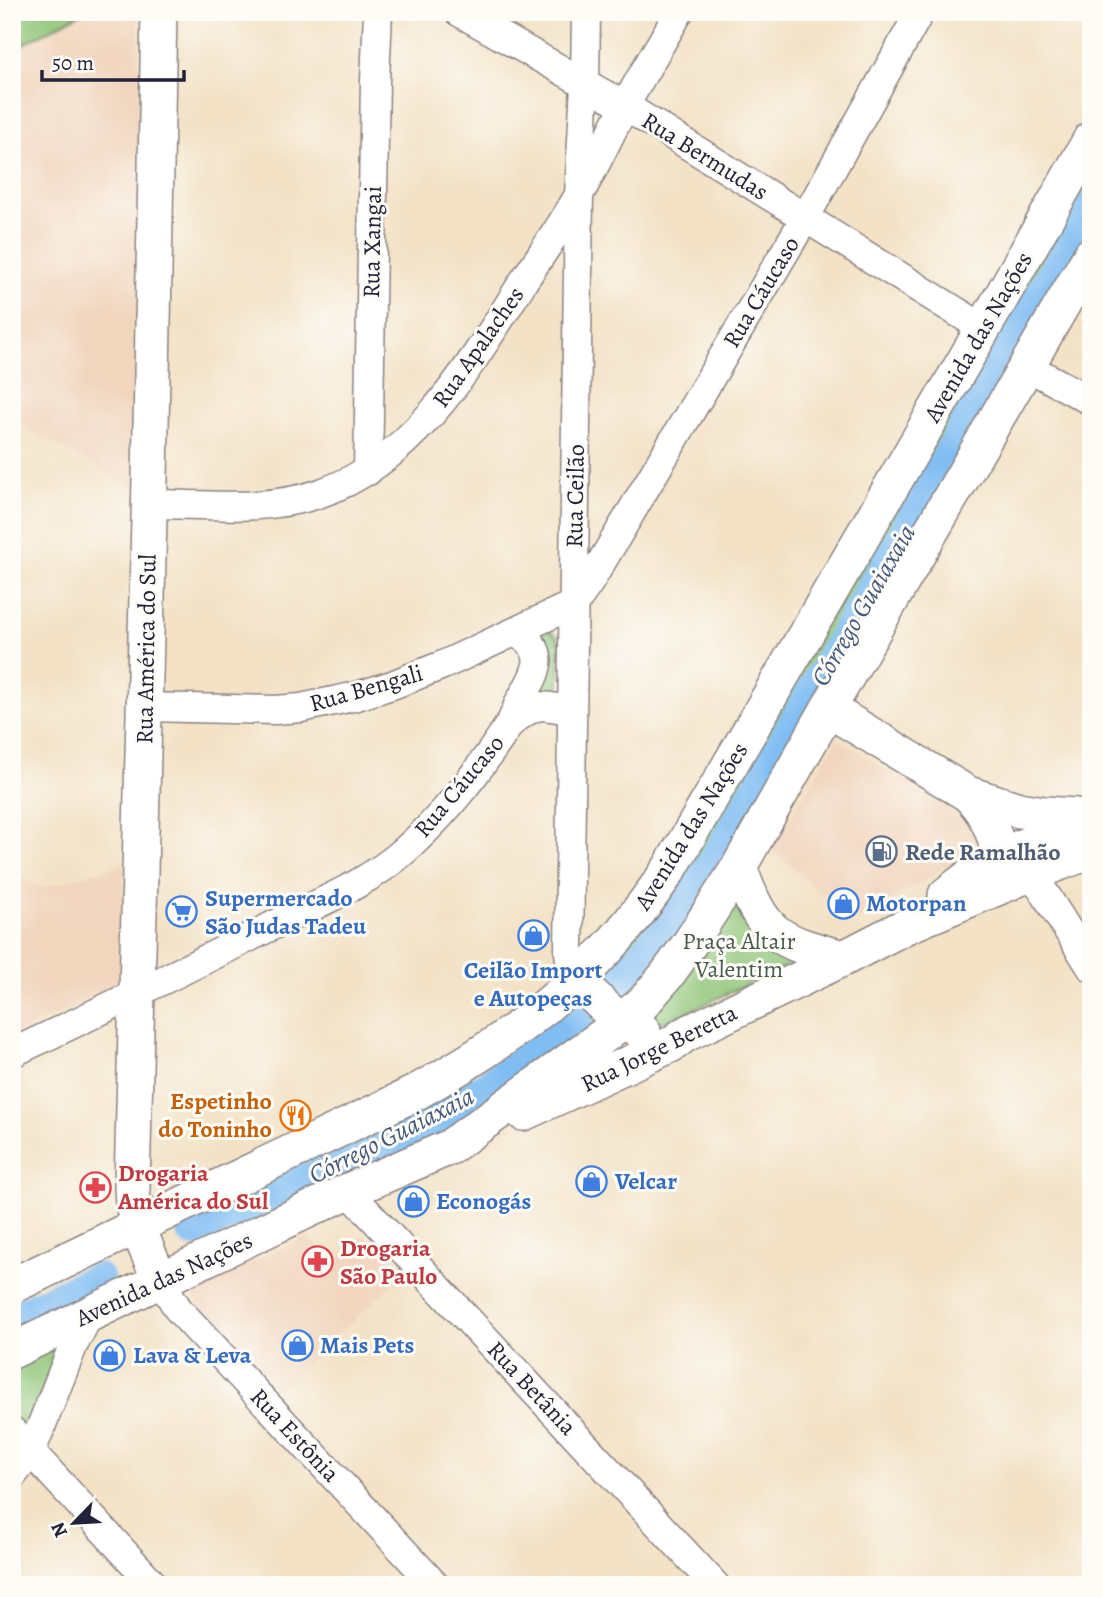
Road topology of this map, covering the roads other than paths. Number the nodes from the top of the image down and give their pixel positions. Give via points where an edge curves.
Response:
1 (159, 12) edge
2 (378, 12) edge
3 (459, 12) edge
4 (586, 12) edge
5 (679, 12) edge
6 (920, 12) edge
7 (585, 83) junction
8 (625, 106) junction
9 (1091, 139) edge
10 (579, 195) junction
11 (805, 218) junction
12 (1091, 255) edge
13 (984, 328) junction
14 (1026, 366) junction
15 (1091, 401) edge
16 (368, 471) junction
17 (150, 504) junction
18 (574, 604) junction
19 (514, 632) junction
20 (145, 707) junction
21 (828, 709) junction
22 (572, 711) junction
23 (512, 722) junction
24 (968, 794) junction
25 (1091, 820) edge
26 (1091, 850) edge
27 (998, 859) junction
28 (739, 867) junction
29 (1032, 873) junction
30 (904, 927) junction
31 (845, 958) junction
32 (1091, 967) edge
33 (577, 979) junction
34 (138, 993) junction
35 (622, 1022) junction
36 (684, 1035) junction
37 (12, 1053) edge
38 (450, 1147) junction
39 (348, 1191) junction
40 (137, 1227) junction
41 (99, 1245) junction
42 (161, 1280) junction
43 (12, 1286) edge
44 (104, 1307) junction
45 (12, 1351) edge
46 (12, 1431) edge
47 (31, 1452) junction
48 (12, 1476) edge
49 (154, 1585) edge
50 (435, 1585) edge
51 (715, 1585) edge

1 - 17 main road, Rua América do Sul
2 - 16 street, Rua Xangai
3 - 7 street, Rua Bermudas
4 - 7 street, Rua Ceilão
5 - 8 street, Rua Apalaches
6 - 11 street, Rua Cáucaso
7 - 8 street, Rua Bermudas
7 - 10 street, Rua Ceilão
8 - 10 street, Rua Apalaches
8 - 11 street, Rua Bermudas
9 - 13 main road, Avenida das Nações
10 - 16 street, Rua Apalaches via 448,395 418,429
10 - 18 street, Rua Ceilão
11 - 13 street, Rua Bermudas
11 - 18 street, Rua Cáucaso
12 - 14 main road, Avenida das Nações
13 - 33 main road, Avenida das Nações via 670,867 628,924
14 - 15 street
14 - 21 main road, Avenida das Nações
16 - 17 street, Rua Apalaches via 318,494 265,505
17 - 20 main road, Rua América do Sul
18 - 19 street, Rua Bengali
18 - 22 street, Rua Ceilão
19 - 20 street, Rua Bengali via 417,676 301,708
19 - 23 street, Rua Cáucaso via 531,643 538,664
20 - 34 main road, Rua América do Sul
21 - 24 main road
21 - 28 main road, Avenida das Nações
22 - 23 street via 537,706
22 - 33 street, Rua Ceilão via 569,953
23 - 34 street, Rua Cáucaso via 459,794 402,853 365,879
24 - 25 main road via 1019,810
24 - 27 main road via 988,822
25 - 27 main road, Rua Jorge Beretta
26 - 29 main road, Rua Jorge Beretta
27 - 30 main road, Rua Jorge Beretta
28 - 31 main road via 754,906 769,927 798,945
28 - 35 main road, Avenida das Nações via 666,976
29 - 30 main road, Rua Jorge Beretta
29 - 32 street
30 - 31 main road, Rua Jorge Beretta
31 - 36 main road, Rua Jorge Beretta
33 - 35 main road
33 - 40 main road, Avenida das Nações via 533,1017 447,1075
34 - 37 street, Rua Cáucaso
34 - 40 main road, Rua América do Sul via 132,1187
35 - 36 main road via 654,1035
35 - 38 main road, Avenida das Nações
36 - 38 main road, Rua Jorge Beretta
38 - 39 main road, Avenida das Nações
39 - 42 main road, Avenida das Nações
39 - 51 street, Rua Betânia
40 - 41 main road, Avenida das Nações
40 - 42 main road, Rua América do Sul
41 - 43 main road, Avenida das Nações
41 - 44 main road via 118,1265 122,1284 122,1293
42 - 44 main road, Avenida das Nações
42 - 50 street, Rua Estônia via 177,1309
44 - 45 main road, Avenida das Nações
44 - 47 street via 73,1346
46 - 47 street
47 - 48 street
47 - 49 street

